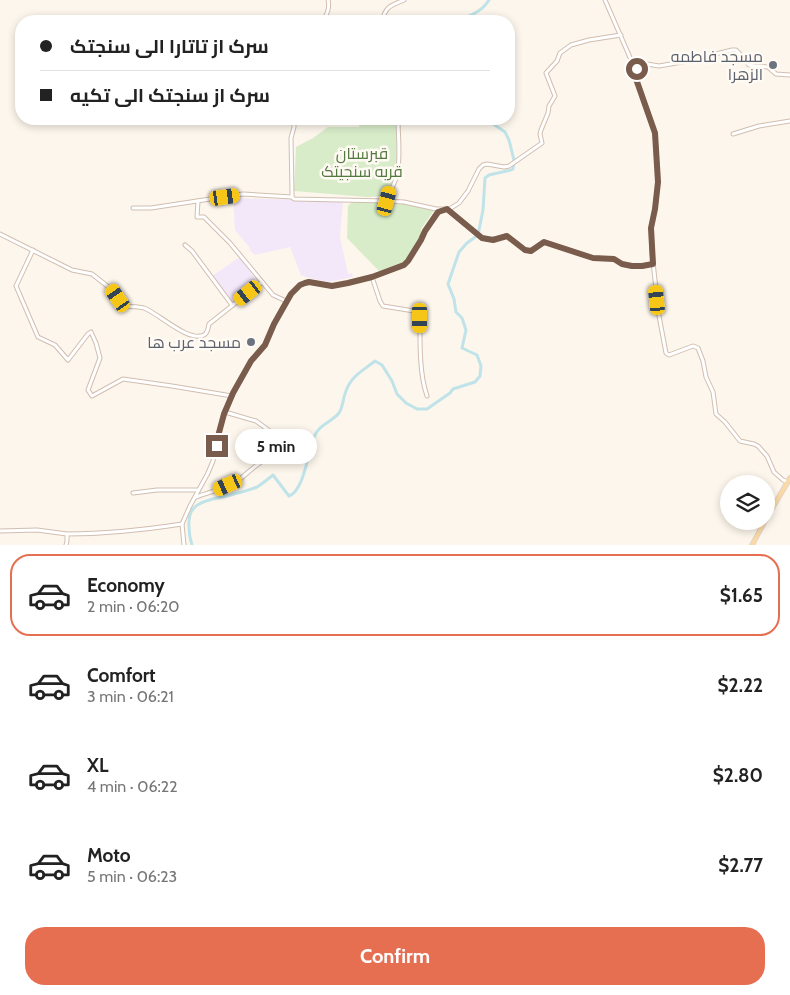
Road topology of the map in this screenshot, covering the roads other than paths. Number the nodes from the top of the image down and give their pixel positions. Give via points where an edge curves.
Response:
1 (328, 0) edge
2 (404, 0) edge
3 (605, 0) edge
4 (326, 15) edge
5 (384, 15) edge
6 (621, 35) junction
7 (635, 69) junction
8 (790, 75) edge
9 (790, 121) edge
10 (294, 125) edge
11 (398, 125) edge
12 (732, 134) dead end
13 (292, 197) junction
14 (198, 201) junction
15 (387, 201) junction
16 (133, 208) dead end
17 (447, 209) junction
18 (0, 234) edge
19 (185, 245) dead end
20 (33, 250) junction
21 (653, 264) junction
22 (372, 277) junction
23 (262, 282) junction
24 (286, 301) junction
25 (232, 306) junction
26 (232, 396) junction
27 (427, 396) dead end
28 (225, 412) junction
29 (789, 480) edge
30 (198, 490) junction
31 (133, 493) dead end
32 (195, 497) junction
33 (775, 504) edge
34 (182, 524) junction
35 (760, 530) edge
36 (0, 531) edge
37 (67, 534) junction
38 (66, 545) edge
39 (184, 545) edge
40 (752, 545) edge

1 - 4 street
2 - 5 street via 387,8
3 - 6 street
6 - 7 street
6 - 17 street via 571,45 560,53 546,73 555,96 541,130 542,143 509,166 483,166 459,203
7 - 8 street via 647,64 659,66 736,50 749,65 768,67 776,74
7 - 21 street via 656,140 658,182 651,228
9 - 12 street
10 - 13 street via 291,138
11 - 15 street via 397,174
13 - 14 street via 243,194
13 - 15 street
14 - 16 street
14 - 23 street via 197,217 204,217 230,243
15 - 17 street
17 - 21 street via 482,238 493,240 507,236 525,250 531,251 544,242 593,258 614,259 622,264
17 - 22 street via 438,212 404,265
18 - 20 street
19 - 25 street
20 - 25 street via 72,270 92,274 112,290 124,307 144,308 193,336 206,334 209,324
20 - 26 street via 16,286 38,337 54,345 68,360 91,332 100,358 88,390 92,396 123,379
21 - 29 street via 666,353 669,355 693,346 698,348 713,392 716,414 740,441 758,446 774,472 783,480
22 - 24 street via 332,286 305,283
22 - 27 street via 383,306 414,311 420,318 420,352
23 - 24 street via 273,294
23 - 25 street
24 - 26 street via 265,345 251,361
26 - 28 street
28 - 30 street via 213,461
28 - 32 street via 256,421 274,434 272,451 239,480
29 - 33 main road
30 - 31 street
30 - 32 street
32 - 34 street
34 - 37 street via 98,534
34 - 39 street
35 - 40 main road
36 - 37 street via 36,530
37 - 38 street

